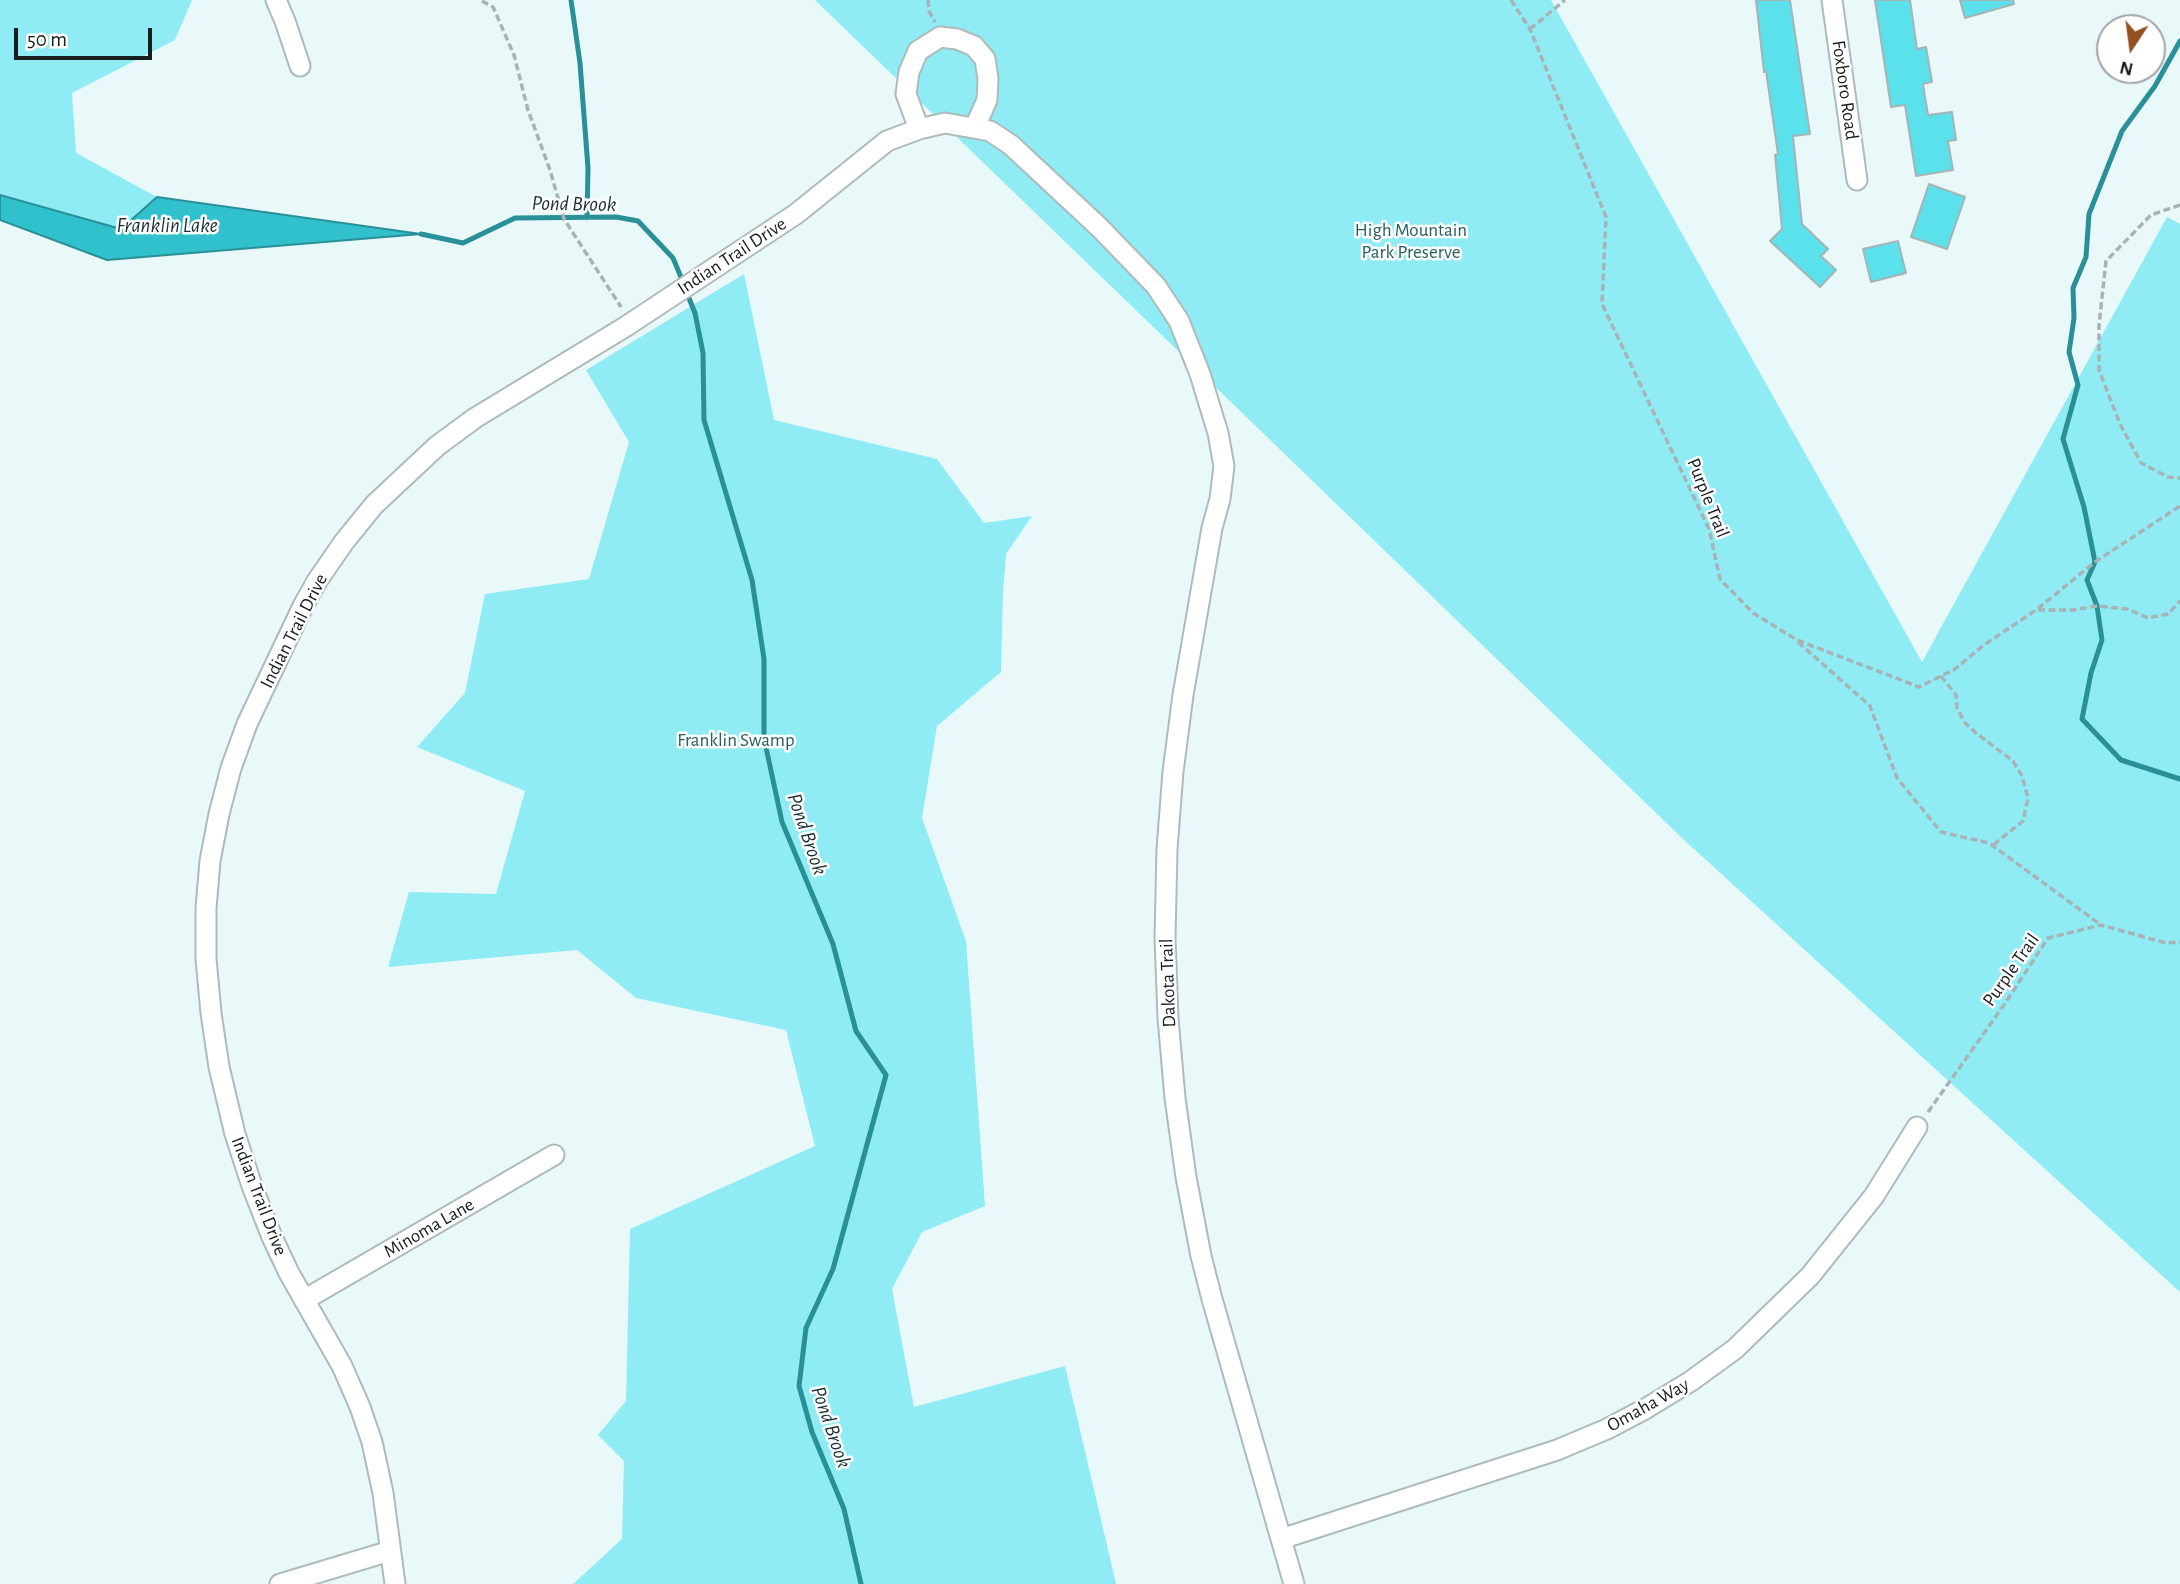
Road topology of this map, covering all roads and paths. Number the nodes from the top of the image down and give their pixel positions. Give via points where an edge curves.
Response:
1 (276, 0) edge
2 (1511, 0) edge
3 (1565, 0) edge
4 (1832, 0) edge
5 (482, 1) edge
6 (1530, 29) junction
7 (300, 66) dead end
8 (975, 127) junction
9 (919, 129) junction
10 (1857, 180) dead end
11 (2180, 205) edge
12 (630, 324) junction
13 (1200, 374) joint
14 (2180, 478) edge
15 (2180, 506) edge
16 (2180, 601) edge
17 (2036, 610) junction
18 (1797, 640) junction
19 (1941, 676) junction
20 (1992, 846) junction
21 (2101, 925) junction
22 (2180, 942) edge
23 (1917, 1127) joint
24 (554, 1155) dead end
25 (304, 1300) junction
26 (1281, 1539) junction
27 (390, 1551) junction
28 (280, 1584) edge
29 (395, 1584) edge
30 (1294, 1584) edge

1 - 7 street
2 - 6 path, Purple Trail
3 - 6 path
4 - 10 street, Foxboro Road
5 - 12 path via 493,7 513,55 564,219
6 - 18 path, Purple Trail via 1606,217 1602,304 1709,529 1720,579 1753,613
8 - 9 street, Indian Trail Drive via 945,123
8 - 9 street via 987,100 985,59 974,46 940,37 918,51 909,72 906,94
8 - 13 street, Indian Trail Drive via 1011,145 1156,286 1180,320
9 - 12 street, Indian Trail Drive via 887,141 796,215
11 - 14 path via 2151,215 2106,261 2099,325 2099,370 2120,424 2141,463
12 - 25 street, Indian Trail Drive via 475,418 374,505 303,606 231,768 212,851 206,908 211,1013 219,1067 246,1167 272,1237
13 - 26 street, Dakota Trail via 1224,466 1173,772 1165,938 1168,1018 1179,1124 1201,1256
15 - 17 path, Purple Trail via 2095,562
16 - 17 path via 2168,614 2148,618 2127,609 2097,606
17 - 19 path, Purple Trail
18 - 19 path, Purple Trail via 1919,687
18 - 20 path via 1870,706 1897,778 1941,832
19 - 20 path via 1956,695 1965,723 2013,761 2022,776 2028,798 2023,821
20 - 21 path
21 - 22 path, Purple Trail via 2166,943
21 - 23 path, Purple Trail via 2048,937
23 - 26 street, Omaha Way via 1874,1196 1810,1276 1735,1349 1691,1381 1636,1414 1557,1450
24 - 25 street, Minoma Lane
25 - 27 street, Indian Trail Drive via 342,1366 364,1419 383,1493
26 - 30 street, Dakota Trail
27 - 28 street
27 - 29 street, Indian Trail Drive

